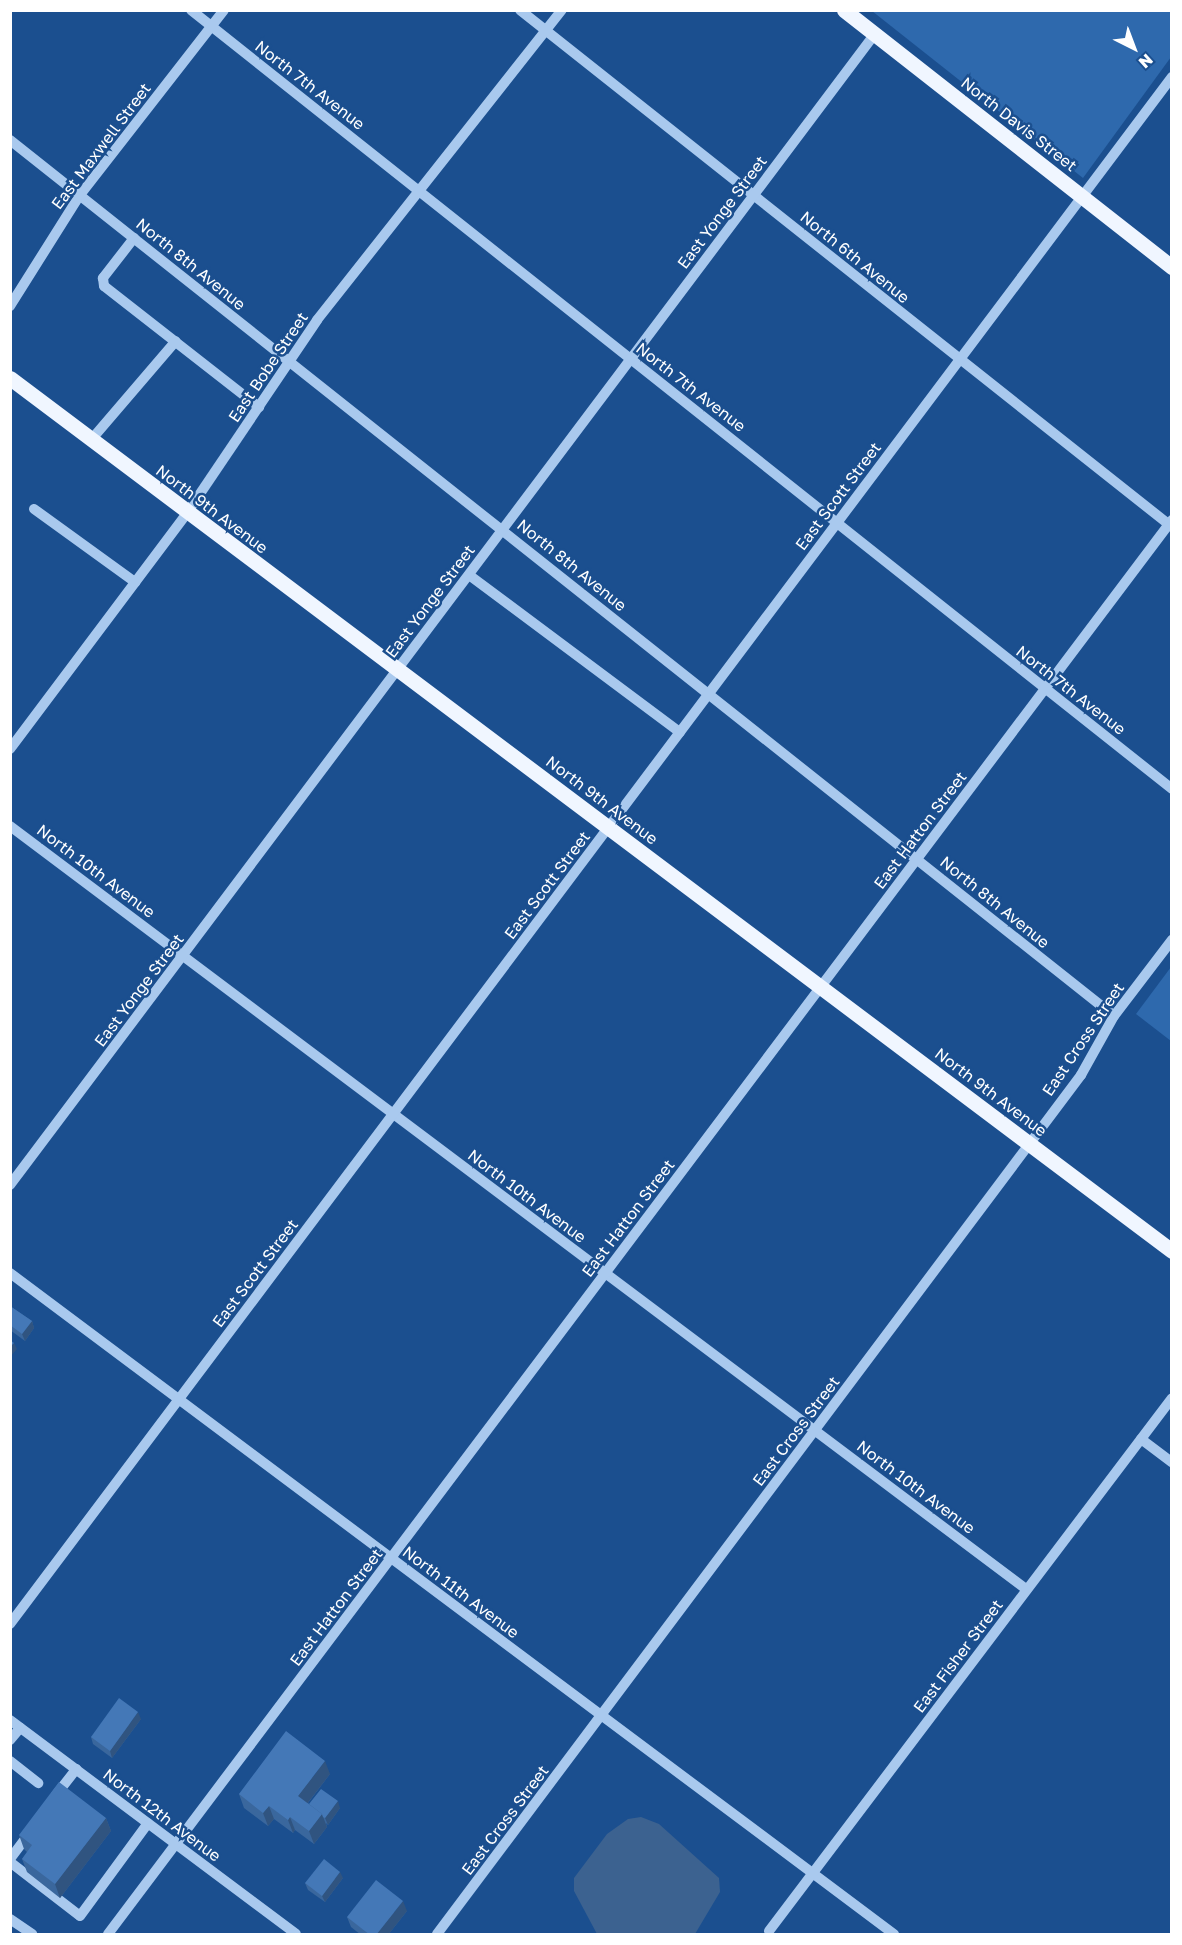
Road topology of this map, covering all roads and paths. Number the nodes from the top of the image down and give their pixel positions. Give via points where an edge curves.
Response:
1 (191, 10) edge
2 (224, 10) edge
3 (520, 10) edge
4 (562, 10) edge
5 (844, 10) edge
6 (212, 27) junction
7 (546, 31) junction
8 (874, 35) junction
9 (1172, 76) edge
10 (10, 140) edge
11 (419, 191) junction
12 (80, 195) junction
13 (754, 195) junction
14 (1082, 196) junction
15 (134, 238) junction
16 (1172, 267) edge
17 (10, 306) edge
18 (176, 341) junction
19 (631, 359) junction
20 (959, 359) junction
21 (290, 362) junction
22 (10, 378) edge
23 (259, 407) junction
24 (91, 440) junction
25 (34, 509) dead end
26 (187, 513) junction
27 (837, 522) junction
28 (1170, 524) edge
29 (503, 529) junction
30 (469, 575) junction
31 (135, 582) junction
32 (397, 671) junction
33 (1045, 688) junction
34 (708, 694) junction
35 (680, 732) junction
36 (10, 748) edge
37 (1172, 789) edge
38 (10, 826) edge
39 (608, 827) junction
40 (917, 858) junction
41 (1172, 940) edge
42 (183, 956) junction
43 (820, 987) junction
44 (1114, 1016) junction
45 (393, 1114) junction
46 (1028, 1142) junction
47 (10, 1185) edge
48 (1172, 1251) edge
49 (10, 1273) edge
50 (606, 1273) junction
51 (1172, 1398) edge
52 (179, 1400) junction
53 (815, 1430) junction
54 (1141, 1439) junction
55 (1172, 1462) edge
56 (390, 1559) junction
57 (1026, 1589) junction
58 (10, 1624) edge
59 (601, 1716) junction
60 (10, 1720) edge
61 (20, 1728) junction
62 (10, 1740) edge
63 (10, 1761) edge
64 (76, 1769) junction
65 (38, 1783) dead end
66 (48, 1806) edge
67 (148, 1823) junction
68 (35, 1824) edge
69 (176, 1844) junction
70 (10, 1861) edge
71 (812, 1875) junction
72 (10, 1919) edge
73 (769, 1931) dead end
74 (32, 1935) edge
75 (108, 1935) edge
76 (296, 1935) edge
77 (437, 1935) edge
78 (894, 1935) edge

1 - 6 street, North 7th Avenue
2 - 6 street, East Maxwell Street
3 - 7 street, North 6th Avenue
4 - 7 street, East Bobe Street
5 - 8 main road, North Davis Street
6 - 11 street, North 7th Avenue
6 - 12 street, East Maxwell Street
7 - 11 street, East Bobe Street
7 - 13 street, North 6th Avenue
8 - 13 street, East Yonge Street
8 - 14 main road, North Davis Street
9 - 14 street, East Scott Street
10 - 12 street, North 8th Avenue
11 - 19 street, North 7th Avenue
11 - 21 street, East Bobe Street via 316,320
12 - 15 street, North 8th Avenue
12 - 17 street, East Maxwell Street
13 - 19 street, East Yonge Street
13 - 20 street, North 6th Avenue
14 - 16 main road, North Davis Street
14 - 20 street, East Scott Street
15 - 18 street via 103,279 104,286
15 - 21 street, North 8th Avenue
18 - 23 street
18 - 24 street
19 - 27 street, North 7th Avenue
19 - 29 street, East Yonge Street
20 - 27 street, East Scott Street
20 - 28 street, North 6th Avenue
21 - 23 street, East Bobe Street
21 - 29 street, North 8th Avenue
22 - 24 main road, North 9th Avenue
23 - 26 street, East Bobe Street
24 - 26 main road, North 9th Avenue
25 - 31 street
26 - 31 street, East Bobe Street
26 - 32 main road, North 9th Avenue
27 - 33 street, North 7th Avenue
27 - 34 street, East Scott Street
28 - 33 street, East Hatton Street
29 - 30 street, East Yonge Street
29 - 34 street, North 8th Avenue
30 - 32 street, East Yonge Street
30 - 35 street
31 - 36 street, East Bobe Street
32 - 39 main road, North 9th Avenue
32 - 42 street, East Yonge Street
33 - 37 street, North 7th Avenue
33 - 40 street, East Hatton Street
34 - 35 street, East Scott Street
34 - 40 street, North 8th Avenue
35 - 39 street, East Scott Street
38 - 42 street, North 10th Avenue
39 - 43 main road, North 9th Avenue
39 - 45 street, East Scott Street
40 - 43 street, East Hatton Street
40 - 44 street, North 8th Avenue
41 - 44 street, East Cross Street
42 - 45 street, North 10th Avenue
42 - 47 street, East Yonge Street
43 - 46 main road, North 9th Avenue
43 - 50 street, East Hatton Street
44 - 46 street, East Cross Street via 1080,1075
45 - 50 street, North 10th Avenue
45 - 52 street, East Scott Street
46 - 48 main road, North 9th Avenue
46 - 53 street, East Cross Street
49 - 52 street, North 11th Avenue
50 - 53 street, North 10th Avenue
50 - 56 street, East Hatton Street
51 - 54 street, East Fisher Street
52 - 56 street, North 11th Avenue
52 - 58 street, East Scott Street
53 - 57 street, North 10th Avenue
53 - 59 street, East Cross Street
54 - 55 street
54 - 57 street, East Fisher Street
56 - 59 street, North 11th Avenue
56 - 69 street, East Hatton Street
57 - 71 street, East Fisher Street
59 - 71 street, North 11th Avenue
59 - 77 street, East Cross Street
60 - 61 street, North 12th Avenue
61 - 62 street
61 - 64 street, North 12th Avenue
63 - 65 street
64 - 66 street
64 - 67 street, North 12th Avenue
67 - 69 street, North 12th Avenue
67 - 70 street via 80,1916
68 - 70 street
69 - 75 street, East Hatton Street
69 - 76 street, North 12th Avenue
71 - 73 street, East Fisher Street
71 - 78 street, North 11th Avenue
72 - 74 street

